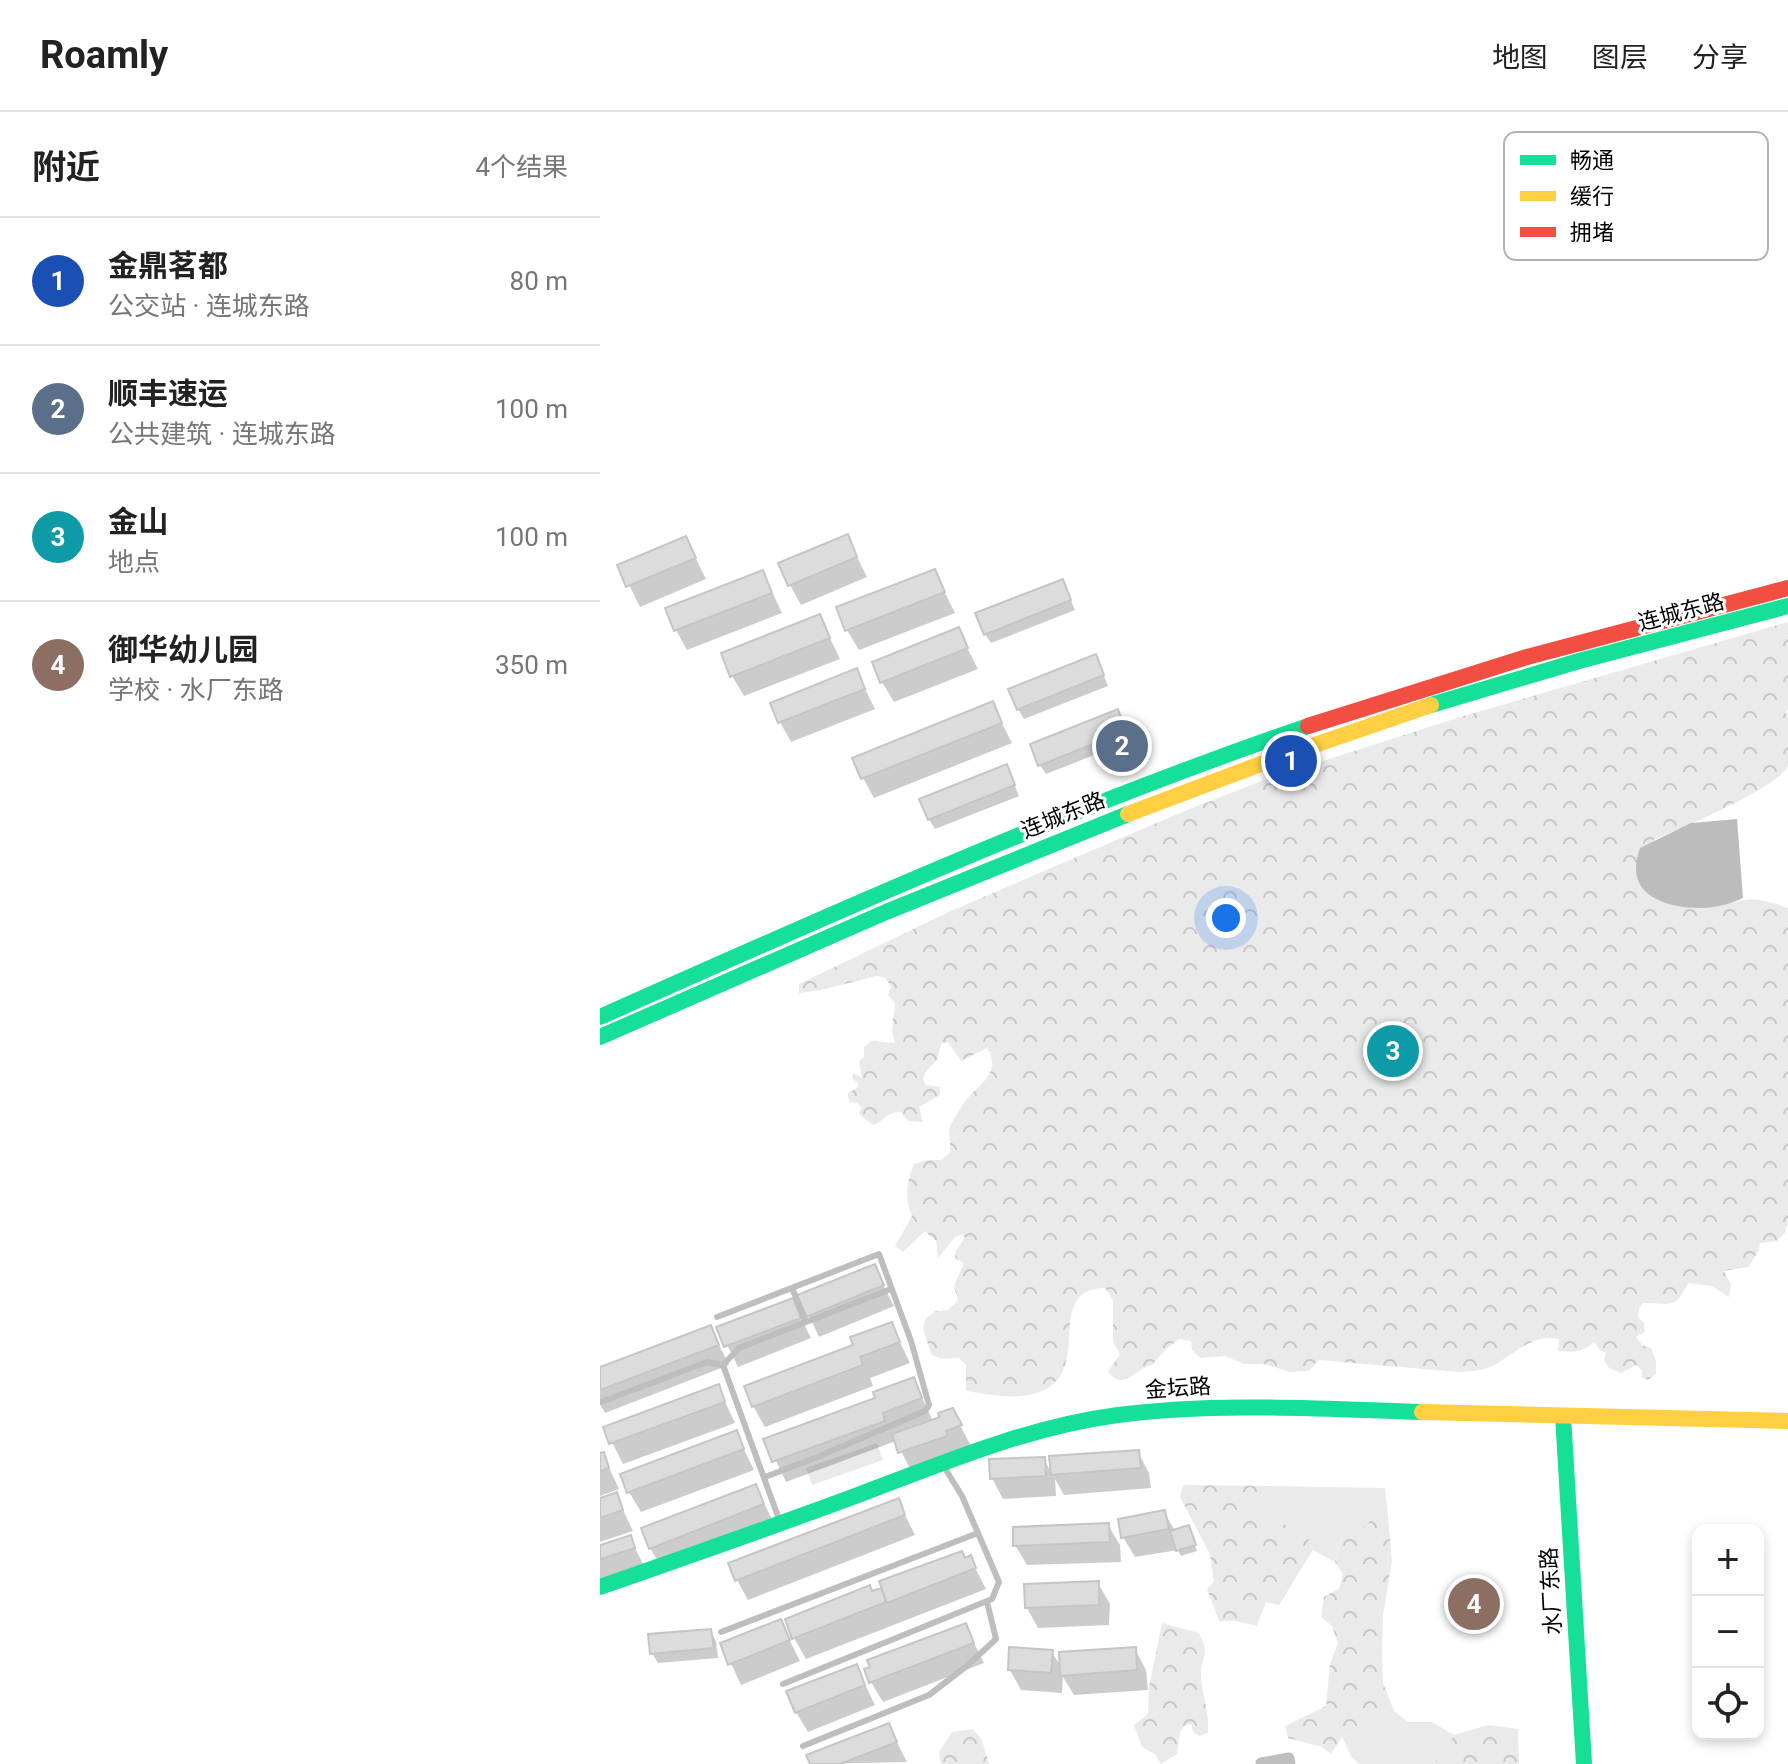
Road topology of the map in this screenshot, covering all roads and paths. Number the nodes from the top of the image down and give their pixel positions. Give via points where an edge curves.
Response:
1 (1788, 588) edge
2 (1788, 606) edge
3 (600, 1017) edge
4 (600, 1037) edge
5 (792, 1288) junction
6 (891, 1289) junction
7 (717, 1317) dead end
8 (806, 1322) junction
9 (723, 1365) junction
10 (601, 1402) edge
11 (1563, 1416) junction
12 (1788, 1421) edge
13 (942, 1463) junction
14 (765, 1477) junction
15 (781, 1524) junction
16 (978, 1533) junction
17 (600, 1587) edge
18 (987, 1602) junction
19 (721, 1632) dead end
20 (783, 1684) dead end
21 (803, 1746) dead end
22 (1261, 1763) edge
23 (1290, 1764) edge
24 (1584, 1764) edge

1 - 3 main road, 连城东路 via 1513,659 1223,757 936,870
2 - 4 main road, 连城东路 via 1518,677 1240,770 941,888
5 - 6 lane via 879,1254
5 - 7 lane
5 - 8 lane
6 - 8 lane
6 - 14 lane via 929,1405 925,1411
8 - 9 lane via 739,1348
9 - 10 lane via 707,1362
9 - 14 lane
11 - 12 main road, 金坛路
11 - 13 main road, 金坛路 via 1188,1408 1079,1421
11 - 24 main road, 水厂东路
13 - 15 main road, 金坛路
13 - 16 lane
14 - 15 lane
15 - 17 main road, 金坛路
16 - 18 lane via 999,1582
16 - 19 lane
18 - 20 lane
18 - 21 lane via 996,1639 968,1665 929,1695
22 - 23 street via 1289,1758

